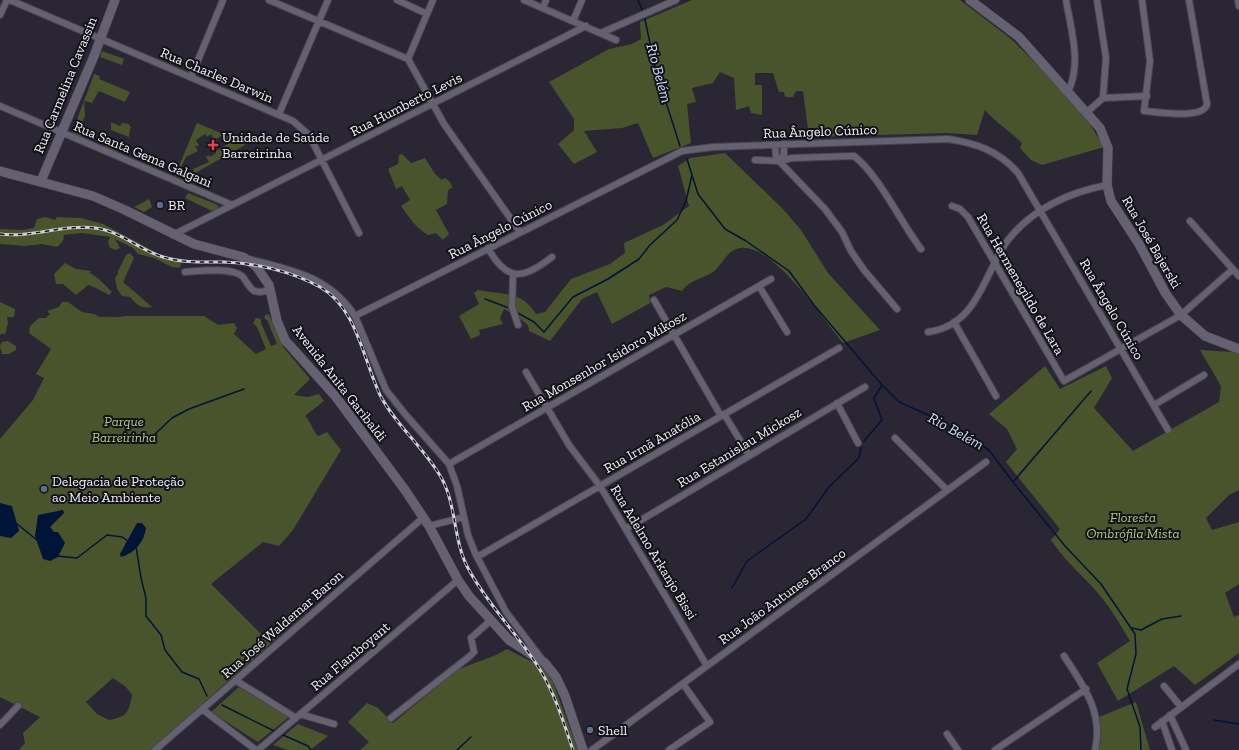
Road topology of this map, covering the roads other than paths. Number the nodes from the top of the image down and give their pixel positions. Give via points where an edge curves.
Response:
1 (6, 0) edge
2 (10, 0) edge
3 (115, 0) edge
4 (223, 0) edge
5 (269, 0) edge
6 (328, 0) edge
7 (397, 0) edge
8 (433, 0) edge
9 (524, 0) edge
10 (546, 0) edge
11 (582, 0) edge
12 (676, 0) edge
13 (970, 0) edge
14 (1066, 0) edge
15 (1097, 0) edge
16 (1142, 0) edge
17 (1189, 0) edge
18 (1238, 0) edge
19 (1239, 6) edge
20 (543, 8) junction
21 (427, 14) junction
22 (0, 15) edge
23 (319, 21) junction
24 (573, 21) junction
25 (586, 26) junction
26 (601, 33) junction
27 (100, 38) junction
28 (616, 40) dead end
29 (408, 59) junction
30 (191, 76) junction
31 (1068, 92) junction
32 (1146, 96) junction
33 (1100, 100) junction
34 (432, 104) junction
35 (0, 106) edge
36 (1087, 112) junction
37 (279, 114) junction
38 (62, 133) junction
39 (784, 144) junction
40 (775, 145) junction
41 (322, 160) junction
42 (755, 160) dead end
43 (780, 161) junction
44 (0, 171) edge
45 (41, 181) junction
46 (1107, 185) junction
47 (232, 205) junction
48 (952, 206) dead end
49 (1041, 211) junction
50 (1190, 221) dead end
51 (520, 232) junction
52 (359, 233) dead end
53 (173, 235) junction
54 (488, 248) junction
55 (921, 249) dead end
56 (243, 257) junction
57 (552, 257) dead end
58 (995, 262) junction
59 (1233, 269) junction
60 (185, 272) dead end
61 (513, 275) junction
62 (1239, 276) edge
63 (771, 279) dead end
64 (759, 286) junction
65 (270, 290) junction
66 (654, 300) dead end
67 (897, 309) dead end
68 (1181, 315) junction
69 (355, 316) junction
70 (954, 322) junction
71 (518, 325) dead end
72 (787, 332) dead end
73 (928, 332) dead end
74 (674, 334) junction
75 (839, 348) dead end
76 (1121, 349) junction
77 (1239, 349) edge
78 (526, 372) dead end
79 (1204, 375) dead end
80 (865, 387) dead end
81 (996, 396) dead end
82 (837, 403) junction
83 (1154, 405) junction
84 (547, 407) junction
85 (723, 415) junction
86 (1168, 430) dead end
87 (895, 438) dead end
88 (858, 443) dead end
89 (749, 455) junction
90 (986, 462) dead end
91 (449, 464) junction
92 (600, 486) junction
93 (947, 490) junction
94 (424, 517) junction
95 (464, 517) junction
96 (429, 526) junction
97 (626, 529) junction
98 (477, 557) junction
99 (458, 580) junction
100 (490, 621) junction
101 (1064, 656) dead end
102 (545, 663) junction
103 (1239, 664) edge
104 (707, 666) junction
105 (235, 680) junction
106 (684, 684) junction
107 (1164, 686) dead end
108 (1086, 689) junction
109 (18, 706) dead end
110 (1181, 707) junction
111 (202, 709) junction
112 (1170, 715) junction
113 (298, 716) junction
114 (391, 718) dead end
115 (1162, 722) junction
116 (334, 724) dead end
117 (0, 725) edge
118 (1154, 727) dead end
119 (947, 734) dead end
120 (155, 750) edge
121 (260, 750) edge
122 (583, 750) edge
123 (592, 750) edge
124 (669, 750) edge
125 (958, 750) edge
126 (995, 750) edge
127 (1095, 750) edge
128 (1172, 750) edge
129 (1186, 750) edge

1 - 22 street
2 - 27 street, Rua Charles Darwin
3 - 27 main road, Rua Carmelina Cavassin
4 - 30 street
5 - 23 street
6 - 23 street
7 - 21 street
8 - 21 street
9 - 20 street
10 - 20 street
11 - 24 street
12 - 26 street
13 - 31 main road, Rua José Bajerski via 1019,37
14 - 31 street via 1076,66
15 - 33 street via 1106,58
16 - 32 street via 1150,61
17 - 32 street via 1206,108 1196,114 1144,112
18 - 19 street
20 - 24 street
21 - 29 street
23 - 29 street
23 - 37 street
24 - 25 street
25 - 26 street
25 - 34 street, Rua Humberto Levis
26 - 28 street
27 - 30 street, Rua Charles Darwin
27 - 38 main road, Rua Carmelina Cavassin
29 - 34 street
30 - 37 street, Rua Charles Darwin
31 - 36 main road, Rua José Bajerski
32 - 33 street
33 - 36 street
34 - 41 street, Rua Humberto Levis
34 - 51 street
35 - 38 street, Rua Santa Gema Galgani
36 - 46 main road, Rua José Bajerski via 1107,141
37 - 41 street, Rua Charles Darwin via 304,130
38 - 45 main road, Rua Carmelina Cavassin
38 - 47 street, Rua Santa Gema Galgani
39 - 40 street, Rua Ângelo Cúnico
39 - 43 street via 784,155
39 - 49 street, Rua Ângelo Cúnico via 935,139 973,144 990,150 1010,164 1024,181
40 - 43 street via 776,156
40 - 51 street, Rua Ângelo Cúnico via 707,147 682,151
41 - 47 street, Rua Humberto Levis
41 - 52 street, Rua Charles Darwin
42 - 43 street
43 - 55 street via 792,158 854,156 877,183
43 - 67 street via 825,209 842,232 860,265
44 - 45 main road, Avenida Anita Garibaldi
45 - 53 main road, Avenida Anita Garibaldi via 108,202
46 - 49 street via 1076,192
46 - 68 main road, Rua José Bajerski via 1116,210
47 - 53 street, Rua Humberto Levis
48 - 58 street, Rua Hermenegildo de Lara via 960,209 968,217
49 - 58 street via 1015,232
49 - 76 street, Rua Ângelo Cúnico
50 - 59 street
51 - 54 street, Rua Ângelo Cúnico
53 - 56 main road, Avenida Anita Garibaldi via 203,247
54 - 61 street via 502,268
54 - 69 street, Rua Ângelo Cúnico
56 - 65 main road, Avenida Anita Garibaldi via 260,270
56 - 69 street via 317,280 336,292
57 - 61 street via 533,271
58 - 70 street via 977,298
58 - 76 street, Rua Hermenegildo de Lara via 1064,381
59 - 62 street
59 - 68 street
60 - 65 street via 234,272 242,276 254,291
61 - 71 street via 512,307
63 - 64 street, Rua Monsenhor Isidoro Mikosz
64 - 72 street
64 - 74 street, Rua Monsenhor Isidoro Mikosz
65 - 94 main road, Avenida Anita Garibaldi via 277,321 286,340 344,407
66 - 74 street
68 - 76 street
68 - 77 main road, Rua José Bajerski via 1205,336
69 - 91 street via 386,390
70 - 73 street
70 - 81 street
74 - 84 street, Rua Monsenhor Isidoro Mikosz
74 - 85 street
75 - 85 street, Rua Irmã Anatólia
76 - 83 street, Rua Ângelo Cúnico
78 - 84 street, Rua Adelmo Arkanjo Bissi
79 - 83 street
80 - 82 street, Rua Estanislau Mickosz
82 - 88 street
82 - 89 street, Rua Estanislau Mickosz
83 - 86 street, Rua Ângelo Cúnico
84 - 91 street, Rua Monsenhor Isidoro Mikosz
84 - 92 street, Rua Adelmo Arkanjo Bissi via 569,445
85 - 89 street
85 - 92 street, Rua Irmã Anatólia
87 - 93 street
89 - 97 street, Rua Estanislau Mickosz
90 - 93 street, Rua João Antunes Branco
91 - 95 street
92 - 97 street, Rua Adelmo Arkanjo Bissi
92 - 98 street, Rua Irmã Anatólia
93 - 104 street, Rua João Antunes Branco
94 - 96 main road, Avenida Anita Garibaldi
94 - 105 street, Rua José Waldemar Baron
95 - 96 street
95 - 98 street via 470,542
96 - 99 main road, Avenida Anita Garibaldi
97 - 104 street, Rua Adelmo Arkanjo Bissi
98 - 102 street via 506,612
99 - 100 main road, Avenida Anita Garibaldi
99 - 113 street, Rua Flamboyant
100 - 102 main road, Avenida Anita Garibaldi via 509,640
100 - 114 street via 471,638 474,652 470,656
101 - 108 street
102 - 122 main road, Avenida Anita Garibaldi via 561,685
103 - 110 street
104 - 106 street, Rua João Antunes Branco
105 - 111 street, Rua José Waldemar Baron
105 - 113 street
106 - 123 street, Rua João Antunes Branco
106 - 124 street via 710,722
107 - 110 street
108 - 126 street
108 - 127 street via 1096,718
109 - 117 street
110 - 112 street
111 - 120 street, Rua José Waldemar Baron
111 - 121 street
112 - 115 street
112 - 129 street
113 - 116 street
113 - 121 street, Rua Flamboyant
115 - 118 street
115 - 128 street
119 - 125 street

